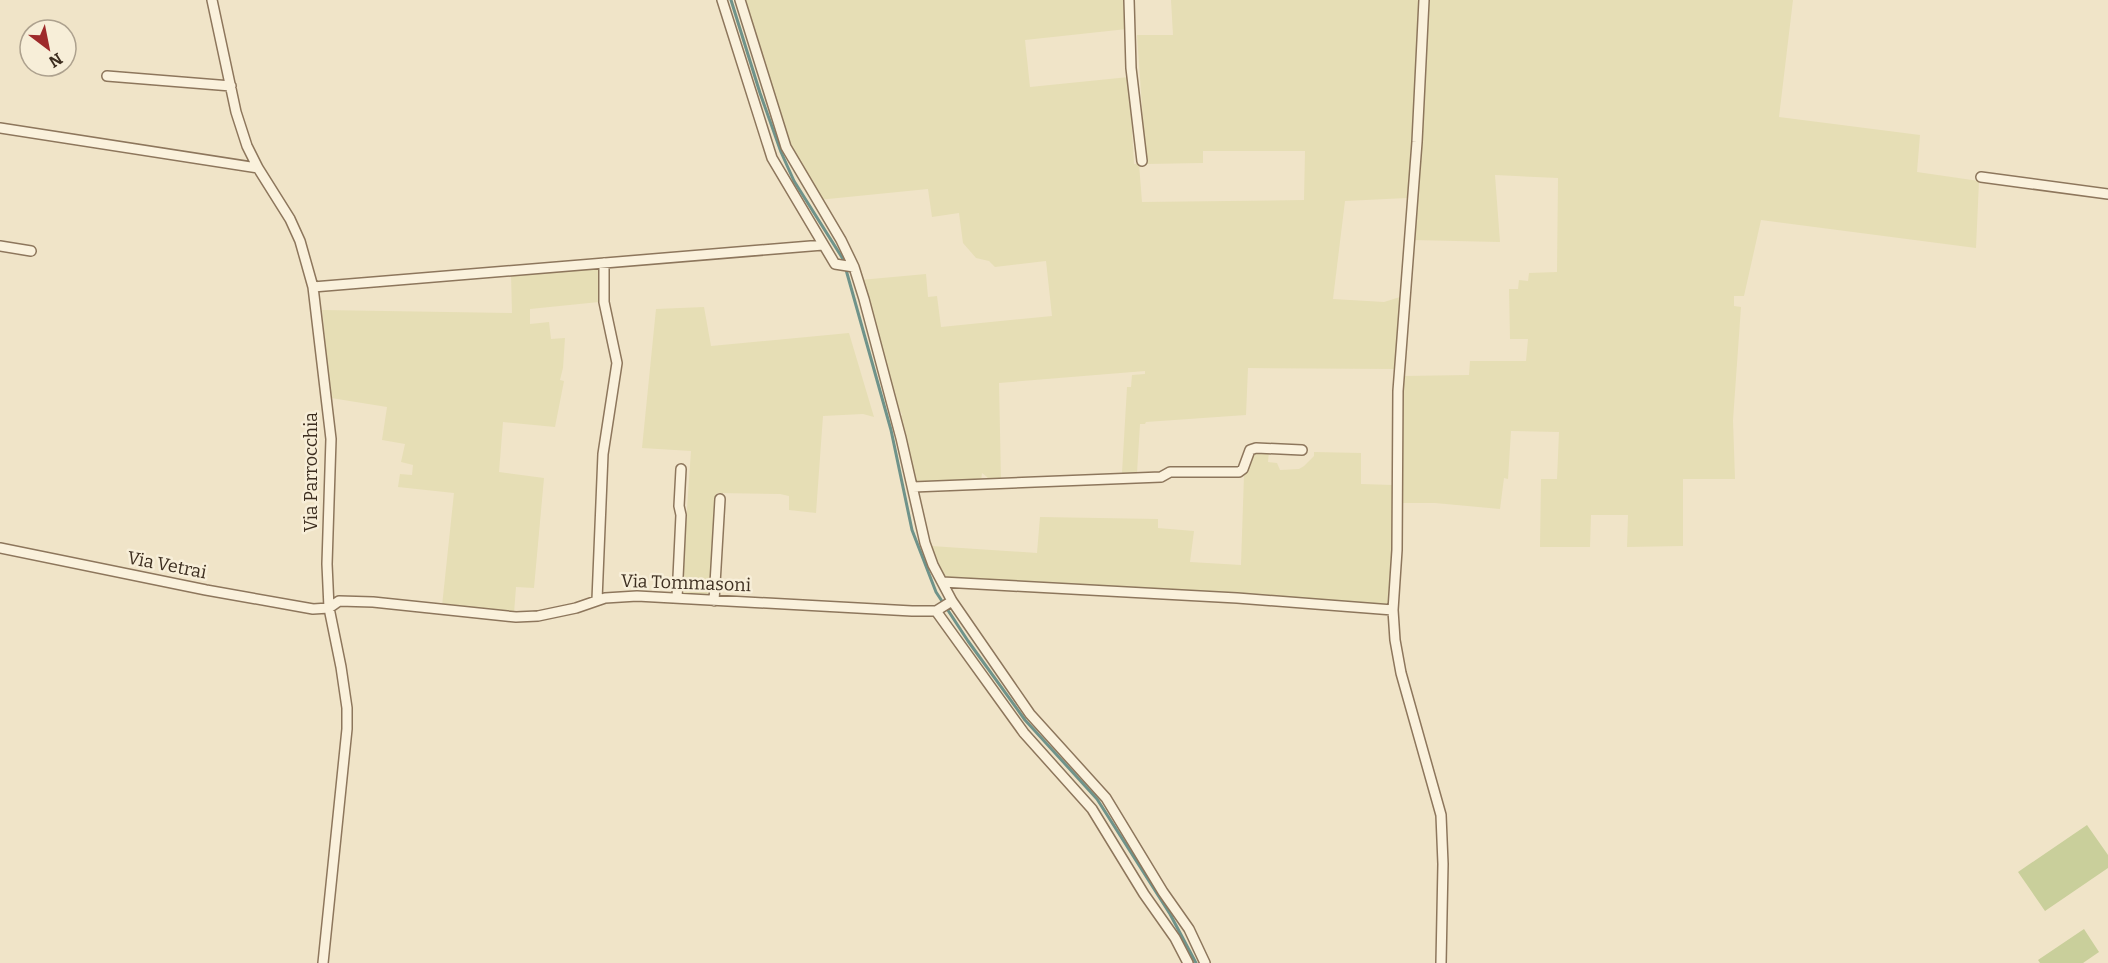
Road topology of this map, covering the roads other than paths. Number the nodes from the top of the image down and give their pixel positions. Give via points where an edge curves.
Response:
1 (212, 0) edge
2 (722, 0) edge
3 (740, 0) edge
4 (1129, 0) edge
5 (1424, 0) edge
6 (107, 76) dead end
7 (231, 86) junction
8 (0, 128) edge
9 (1142, 161) dead end
10 (258, 168) junction
11 (1981, 177) dead end
12 (2108, 194) edge
13 (823, 245) junction
14 (0, 246) edge
15 (31, 251) dead end
16 (604, 263) junction
17 (848, 266) junction
18 (313, 287) junction
19 (1302, 450) dead end
20 (681, 469) dead end
21 (913, 487) junction
22 (720, 499) dead end
23 (0, 548) edge
24 (942, 582) junction
25 (677, 598) junction
26 (597, 600) junction
27 (714, 601) junction
28 (950, 602) junction
29 (328, 608) junction
30 (937, 610) junction
31 (1393, 610) junction
32 (1188, 930) junction
33 (1176, 938) junction
34 (323, 963) edge
35 (1188, 963) edge
36 (1205, 963) edge
37 (1441, 963) edge

1 - 7 street, Via Parrocchia
2 - 13 street via 772,158
3 - 17 street via 786,147 841,240
4 - 9 street via 1131,68
5 - 31 street via 1398,392
6 - 7 street
7 - 10 street, Via Parrocchia via 247,146
8 - 10 street
10 - 18 street, Via Parrocchia via 290,219
11 - 12 street
13 - 16 street
13 - 17 street via 835,264
14 - 15 street
16 - 18 street
16 - 26 street via 603,302 617,363 603,454
17 - 21 street via 864,299
18 - 29 street, Via Parrocchia via 331,440
19 - 21 street via 1250,450 1239,472 1170,472 1161,477
20 - 25 street
21 - 24 street via 925,543
22 - 27 street
23 - 29 street, Via Vetrai via 258,600
24 - 28 street
24 - 31 street
25 - 26 street, Via Tommasoni
25 - 27 street, Via Tommasoni
26 - 29 street, Via Tommasoni via 538,616 516,617 373,602 339,601
27 - 30 street, Via Tommasoni
28 - 30 street
28 - 32 street via 1030,714 1106,798
29 - 34 street, Via Parrocchia via 341,667 347,729
30 - 33 street via 1024,733 1092,808
31 - 37 street via 1401,673 1441,815
32 - 33 street
32 - 36 street
33 - 35 street

